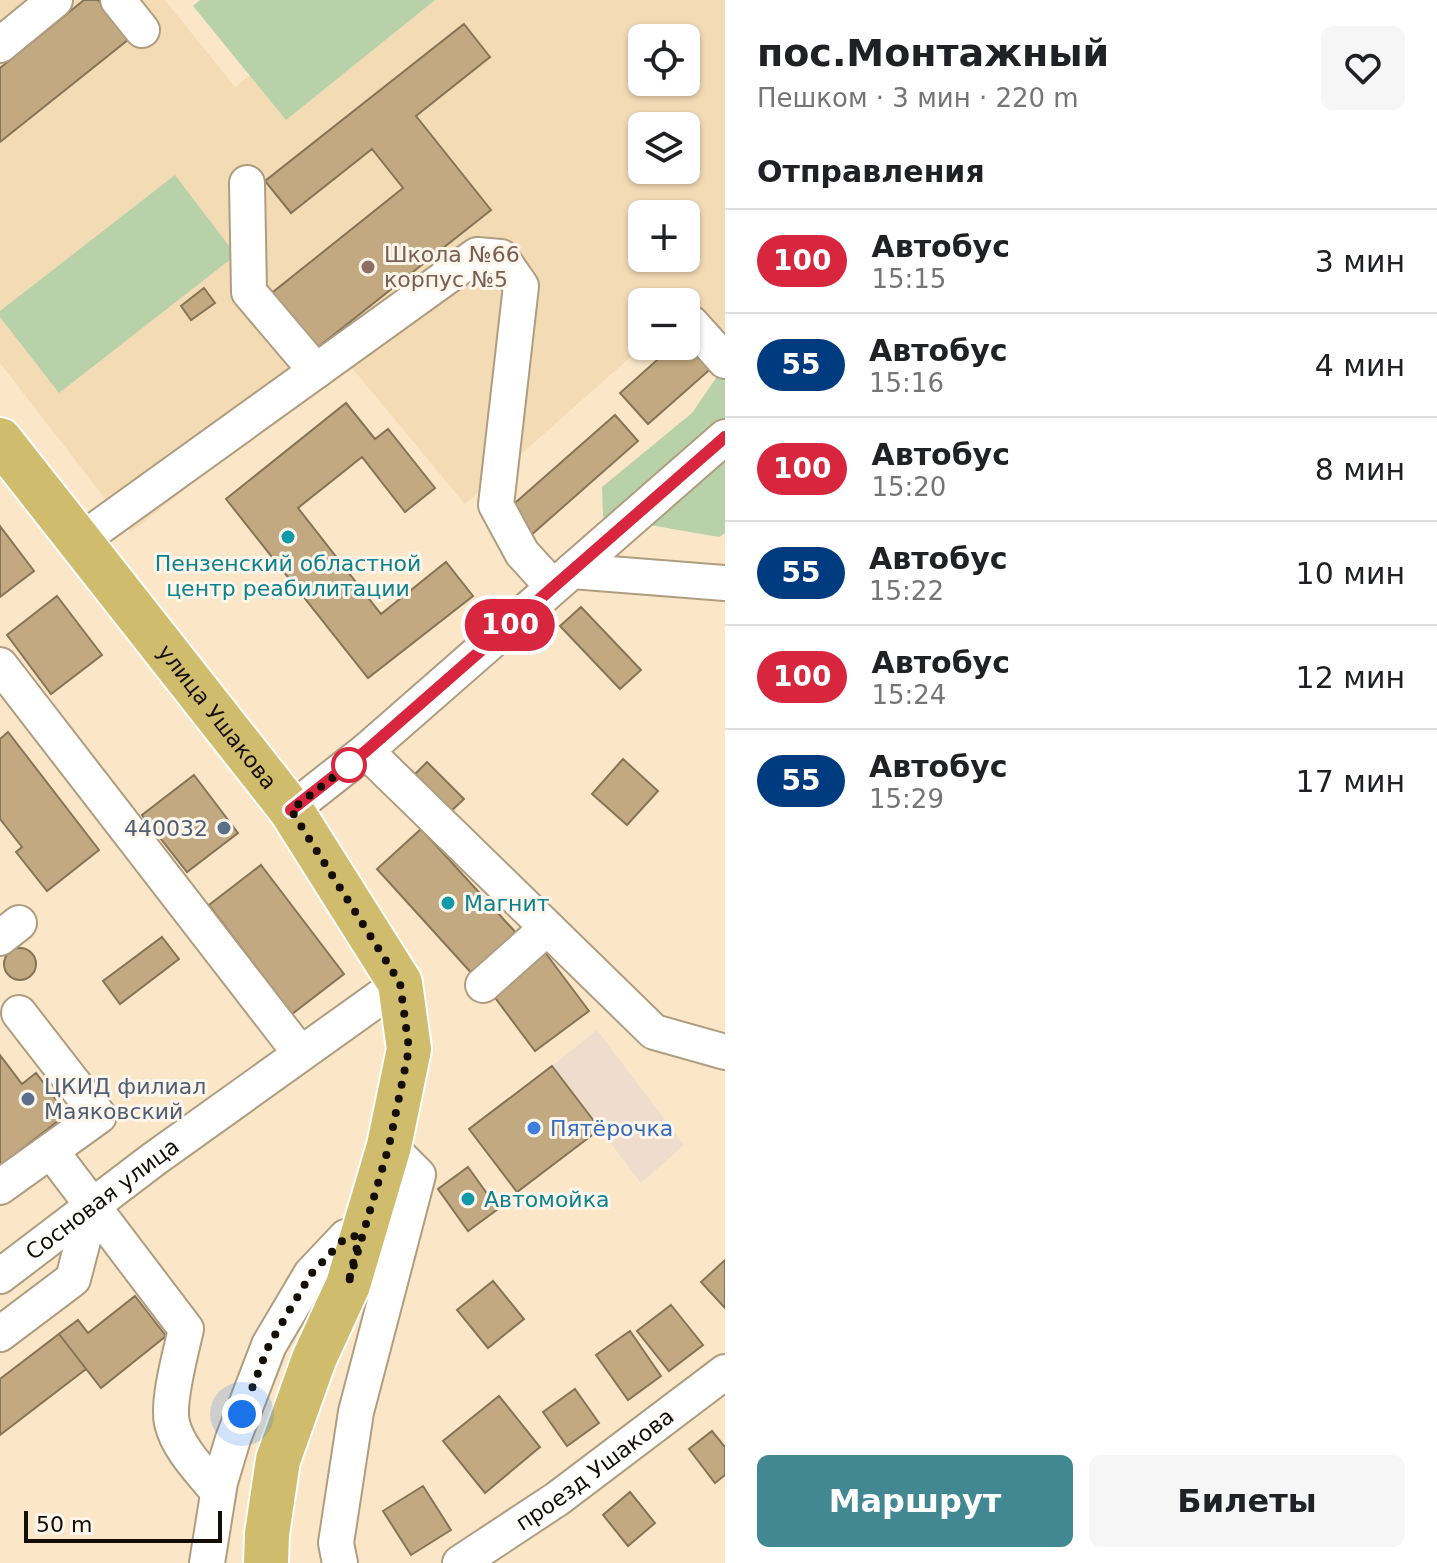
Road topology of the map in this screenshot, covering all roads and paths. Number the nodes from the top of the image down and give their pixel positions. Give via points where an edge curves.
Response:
1 (55, 0) edge
2 (118, 0) edge
3 (142, 30) dead end
4 (0, 45) edge
5 (247, 183) dead end
6 (700, 333) edge
7 (725, 361) edge
8 (316, 371) junction
9 (725, 437) edge
10 (0, 440) edge
11 (80, 541) junction
12 (562, 579) junction
13 (725, 583) edge
14 (0, 665) edge
15 (366, 751) junction
16 (291, 810) junction
17 (547, 928) junction
18 (400, 983) junction
19 (483, 985) dead end
20 (19, 1013) dead end
21 (725, 1052) edge
22 (300, 1053) junction
23 (389, 1146) junction
24 (51, 1151) junction
25 (0, 1187) edge
26 (92, 1206) junction
27 (3, 1268) edge
28 (348, 1285) junction
29 (0, 1334) edge
30 (314, 1359) junction
31 (725, 1372) edge
32 (356, 1412) junction
33 (218, 1492) junction
34 (207, 1563) edge
35 (266, 1563) edge
36 (340, 1563) edge
37 (460, 1563) edge

1 - 4 street
2 - 3 street
5 - 8 street via 249,292
6 - 7 street
8 - 11 street
8 - 12 street via 477,255 501,257 521,286 496,505 522,553
9 - 12 street
10 - 11 main road, улица Ушакова
11 - 16 main road, улица Ушакова
12 - 13 street
12 - 15 street
14 - 22 street
15 - 16 street
15 - 17 street
16 - 18 main road, улица Ушакова
17 - 19 street
17 - 21 street via 654,1032
18 - 22 street, Сосновая улица
18 - 23 main road, улица Ушакова via 409,1049
20 - 24 street via 99,1116
22 - 26 street, Сосновая улица
23 - 28 main road, улица Ушакова
23 - 32 street via 418,1175
24 - 25 street
24 - 26 street
26 - 27 street, Сосновая улица
26 - 29 street via 73,1279
26 - 33 street via 186,1329 172,1423
28 - 30 main road, улица Ушакова
28 - 33 street via 356,1236 346,1237 311,1274 269,1345
30 - 32 street via 346,1342 357,1353
30 - 35 main road, улица Ушакова via 278,1460
31 - 37 street, проезд Ушакова via 557,1499
32 - 36 street via 336,1543
33 - 34 street

